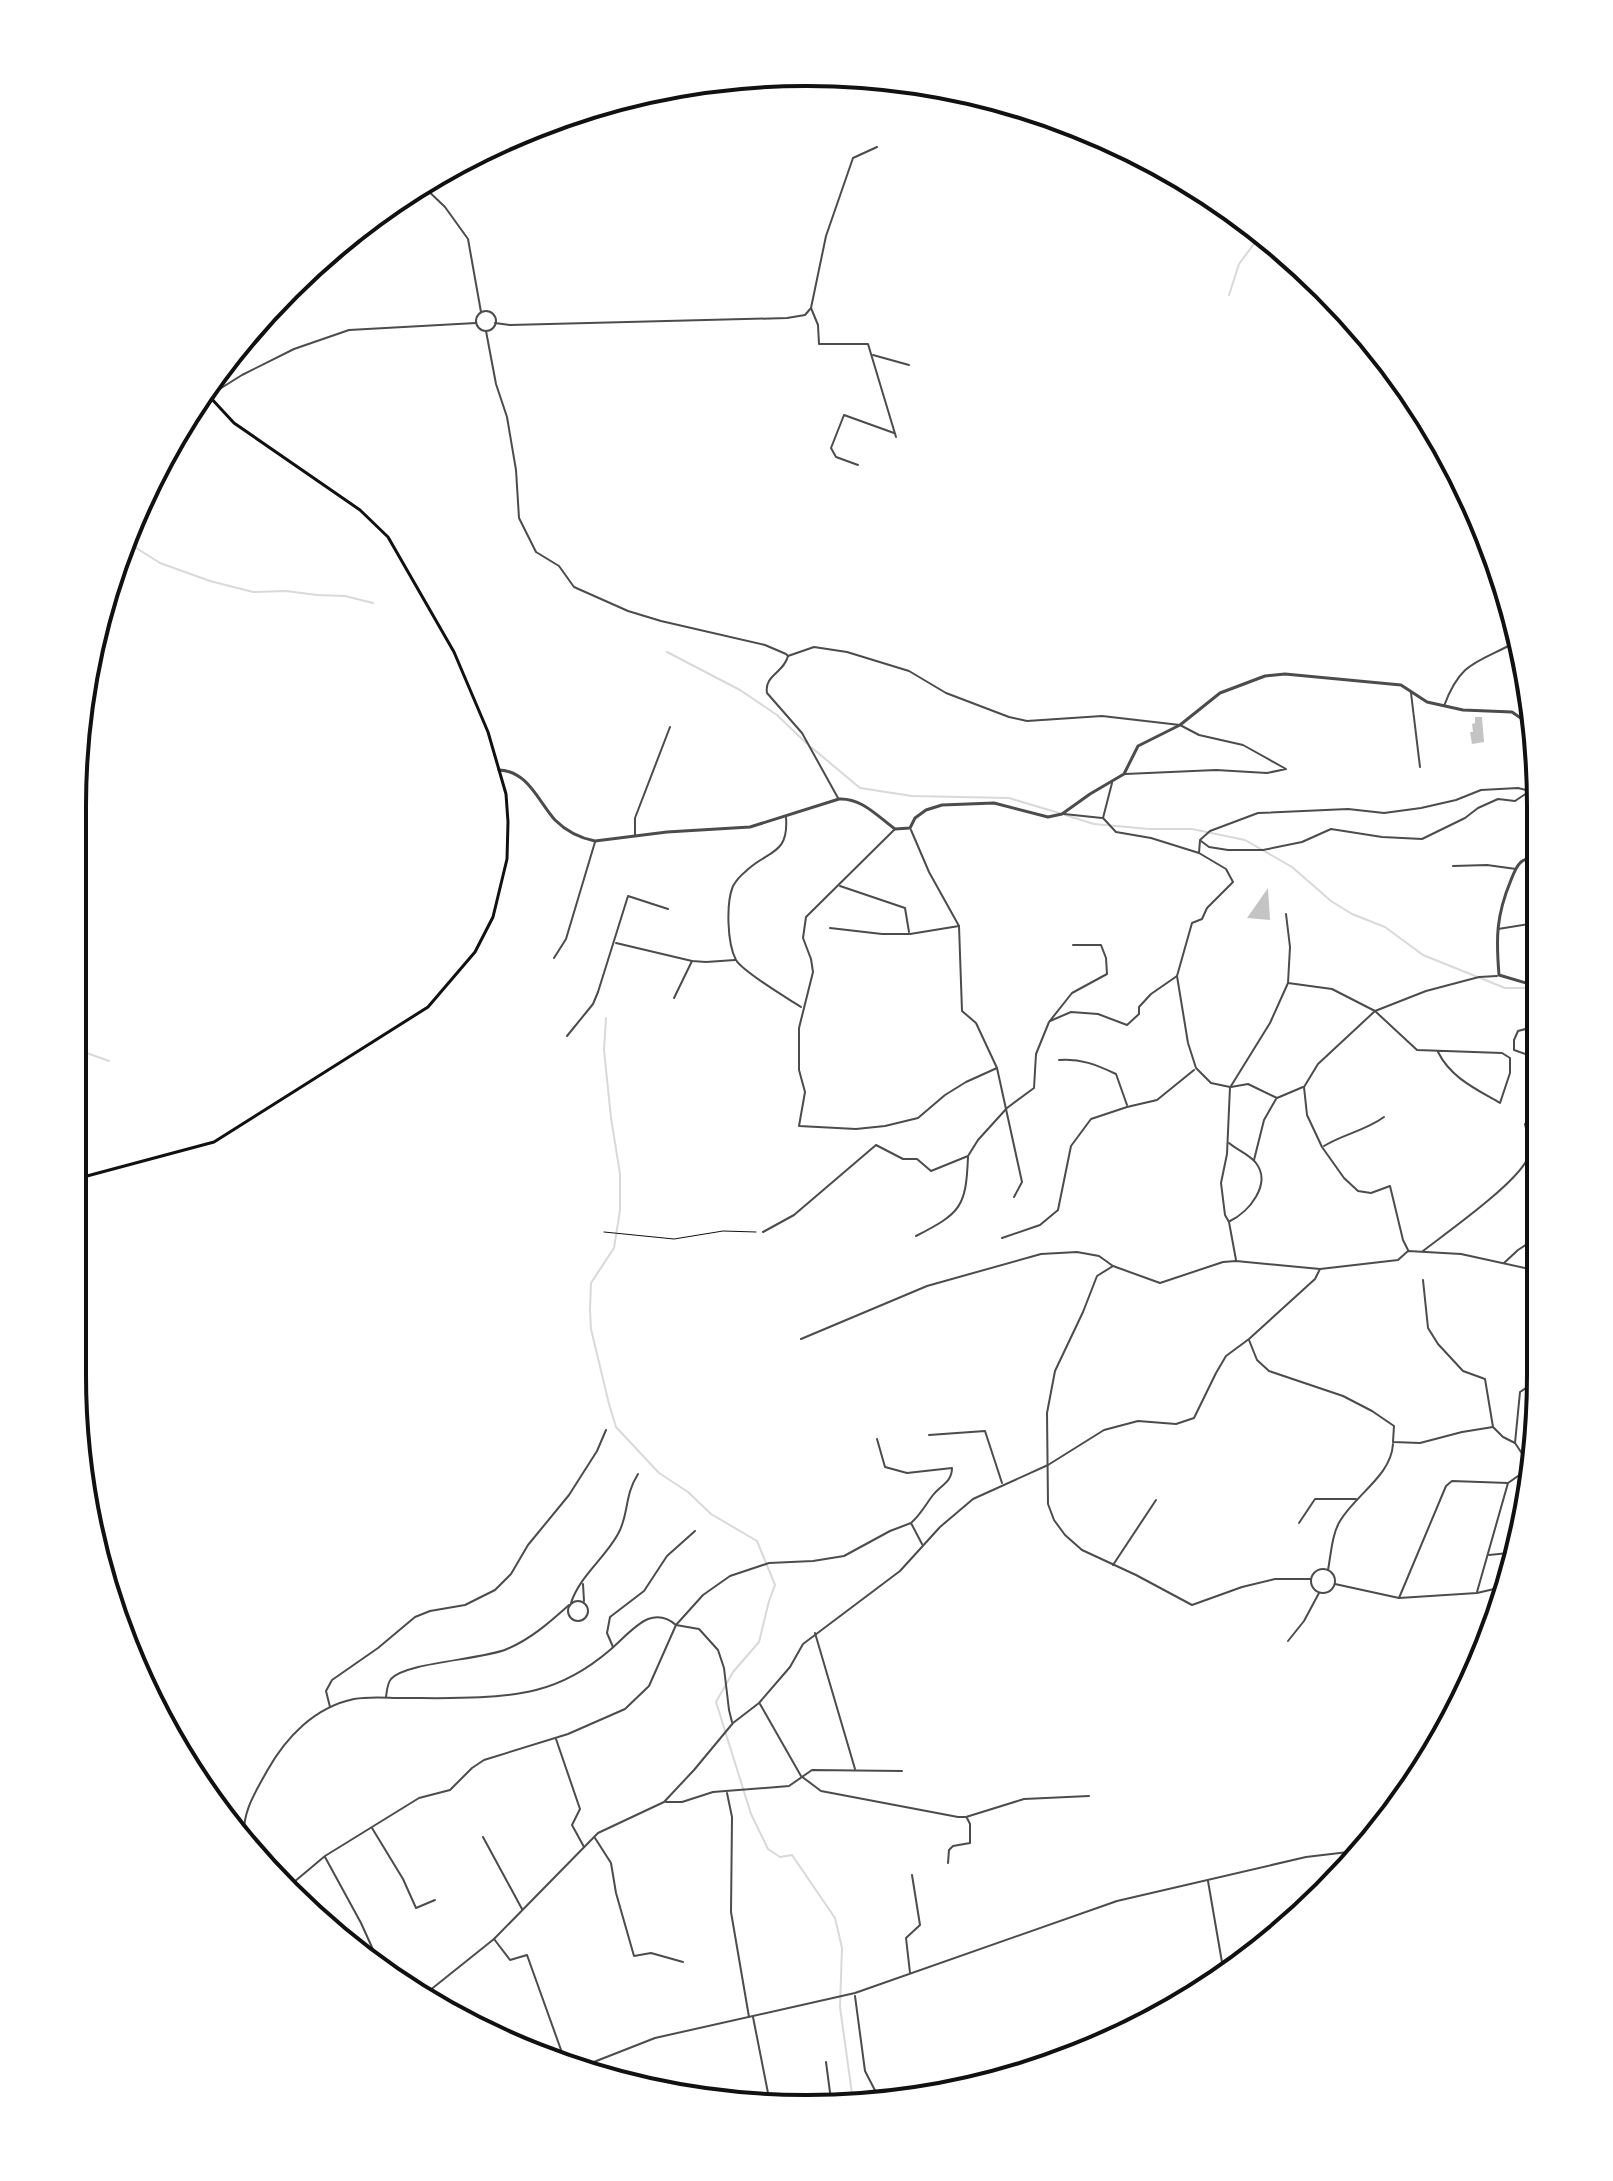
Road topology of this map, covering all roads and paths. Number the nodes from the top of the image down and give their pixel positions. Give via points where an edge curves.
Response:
1 (877, 147) dead end
2 (430, 193) edge
3 (811, 308) junction
4 (481, 312) junction
5 (476, 323) junction
6 (495, 323) junction
7 (486, 331) junction
8 (872, 355) junction
9 (909, 365) dead end
10 (219, 390) edge
11 (212, 399) edge
12 (858, 465) dead end
13 (1508, 646) edge
14 (788, 656) junction
15 (1411, 692) junction
16 (1444, 707) junction
17 (1522, 719) edge
18 (1180, 725) junction
19 (670, 727) dead end
20 (1420, 767) dead end
21 (499, 770) junction
22 (1124, 774) junction
23 (1113, 781) junction
24 (1526, 790) edge
25 (1526, 793) edge
26 (839, 799) junction
27 (1062, 814) junction
28 (786, 816) junction
29 (1103, 818) junction
30 (910, 828) junction
31 (895, 829) junction
32 (635, 835) junction
33 (1200, 840) junction
34 (595, 841) junction
35 (1199, 853) junction
36 (1527, 859) edge
37 (1453, 866) dead end
38 (1516, 869) junction
39 (838, 885) junction
40 (668, 909) dead end
41 (1286, 914) dead end
42 (1527, 924) edge
43 (959, 926) junction
44 (830, 928) dead end
45 (1497, 929) junction
46 (910, 934) junction
47 (615, 943) junction
48 (1073, 945) dead end
49 (554, 958) dead end
50 (736, 960) junction
51 (692, 961) junction
52 (1499, 975) junction
53 (1177, 976) junction
54 (1288, 983) junction
55 (1527, 983) edge
56 (674, 998) dead end
57 (803, 1008) junction
58 (1375, 1011) junction
59 (1049, 1022) junction
60 (1527, 1029) edge
61 (567, 1036) dead end
62 (1438, 1052) junction
63 (1527, 1055) edge
64 (1059, 1060) dead end
65 (997, 1068) junction
66 (1196, 1068) junction
67 (1230, 1087) junction
68 (1304, 1087) junction
69 (1277, 1098) junction
70 (1127, 1107) junction
71 (1007, 1108) junction
72 (1384, 1117) dead end
73 (1525, 1124) dead end
74 (1527, 1136) edge
75 (1228, 1142) junction
76 (1322, 1147) junction
77 (968, 1156) junction
78 (1527, 1159) edge
79 (1254, 1160) junction
80 (86, 1176) edge
81 (1014, 1197) dead end
82 (1229, 1222) junction
83 (604, 1232) dead end
84 (763, 1232) joint
85 (916, 1236) dead end
86 (1002, 1238) dead end
87 (1527, 1244) edge
88 (1408, 1251) junction
89 (1422, 1252) junction
90 (1236, 1261) junction
91 (1503, 1264) junction
92 (1113, 1266) junction
93 (1320, 1269) junction
94 (1527, 1269) edge
95 (1423, 1280) dead end
96 (801, 1339) dead end
97 (1249, 1339) junction
98 (1526, 1388) edge
99 (1493, 1427) junction
100 (606, 1430) dead end
101 (929, 1435) dead end
102 (877, 1439) dead end
103 (1393, 1442) junction
104 (1515, 1443) junction
105 (1522, 1453) edge
106 (1048, 1465) junction
107 (638, 1474) dead end
108 (1520, 1475) edge
109 (1508, 1483) junction
110 (1002, 1484) junction
111 (1357, 1499) junction
112 (1156, 1500) dead end
113 (911, 1523) junction
114 (1299, 1523) dead end
115 (695, 1531) dead end
116 (923, 1545) junction
117 (1504, 1553) edge
118 (1487, 1555) junction
119 (1113, 1565) junction
120 (1328, 1570) junction
121 (1311, 1579) junction
122 (583, 1583) junction
123 (1335, 1584) junction
124 (1494, 1589) edge
125 (1319, 1592) junction
126 (1477, 1593) junction
127 (1399, 1598) junction
128 (585, 1603) junction
129 (570, 1604) junction
130 (570, 1617) junction
131 (554, 1618) junction
132 (676, 1625) junction
133 (815, 1633) junction
134 (1288, 1641) dead end
135 (613, 1647) junction
136 (386, 1698) junction
137 (759, 1703) junction
138 (330, 1708) junction
139 (733, 1723) junction
140 (556, 1738) junction
141 (855, 1770) junction
142 (902, 1771) dead end
143 (801, 1776) junction
144 (727, 1792) junction
145 (1089, 1796) dead end
146 (664, 1802) junction
147 (966, 1817) junction
148 (244, 1824) edge
149 (371, 1826) junction
150 (483, 1837) dead end
151 (594, 1837) junction
152 (584, 1847) junction
153 (1346, 1852) edge
154 (325, 1856) junction
155 (948, 1863) dead end
156 (912, 1875) dead end
157 (1208, 1879) junction
158 (295, 1881) edge
159 (435, 1900) dead end
160 (522, 1910) junction
161 (494, 1939) junction
162 (373, 1950) edge
163 (683, 1962) dead end
164 (1222, 1963) edge
165 (910, 1974) junction
166 (431, 1989) edge
167 (855, 1993) junction
168 (751, 2017) junction
169 (562, 2052) edge
170 (593, 2062) edge
171 (826, 2062) dead end
172 (875, 2091) edge
173 (768, 2093) edge
174 (830, 2094) edge

1 - 3 street via 853,158 826,236
2 - 4 street via 468,239
3 - 6 street via 805,315 787,318
3 - 8 street via 819,344 868,344
4 - 5 street
4 - 6 street via 491,312
5 - 7 street
5 - 10 street via 349,330 294,349
6 - 7 street
7 - 14 street via 507,417 519,518 536,552 559,566 574,587 628,611 765,645
8 - 9 street
8 - 12 street via 896,435 844,415 831,448 836,457
11 - 21 main road via 234,423 360,510 388,537 454,652
13 - 16 street via 1468,666 1452,683
14 - 18 street via 814,647 847,652 909,671 946,693 1027,721 1102,716
14 - 26 street via 768,680 767,693 802,733
15 - 16 street
15 - 18 street via 1380,681 1265,676 1220,693
15 - 20 street
16 - 17 street via 1512,712
18 - 22 street via 1138,746
18 - 22 street via 1243,745 1286,769
19 - 32 street via 635,818
21 - 34 street via 524,780 562,826
21 - 80 main road via 507,805 507,859 493,917 475,952 428,1007 214,1142
22 - 23 street
23 - 27 street
23 - 29 street
24 - 33 street via 1481,790 1444,803 1384,813 1258,813
25 - 33 street via 1515,801 1498,799 1422,839 1331,829 1263,850 1209,847
26 - 28 street
26 - 31 street via 859,802
27 - 29 street
27 - 30 street via 1048,817 994,803 942,805 926,810
28 - 32 street via 750,827
28 - 50 street via 782,845 734,883 729,924
29 - 35 street via 1116,832
30 - 31 street
30 - 43 street
31 - 39 street
32 - 34 street
33 - 35 street
34 - 49 street via 566,939
35 - 53 street via 1226,869 1233,882 1202,919 1192,923
36 - 38 street
37 - 38 street
38 - 45 street
39 - 46 street via 905,908
39 - 57 street via 806,917 803,938 813,972
40 - 47 street via 628,896
41 - 54 street
42 - 45 street
43 - 46 street
43 - 65 street via 962,1011 976,1023
44 - 46 street
45 - 52 street
47 - 51 street
47 - 61 street via 593,1004
48 - 59 street via 1101,945 1107,974 1072,993
50 - 51 street
50 - 57 street
51 - 56 street
52 - 55 street
52 - 58 street via 1426,991
53 - 59 street via 1151,994 1127,1025 1098,1014 1071,1012
53 - 66 street
54 - 58 street via 1332,989
54 - 67 street
57 - 65 street via 798,1053 805,1092 799,1126 856,1129 918,1118 945,1095
58 - 62 street via 1417,1050
58 - 68 street via 1318,1064
59 - 71 street via 1036,1054 1034,1088
60 - 63 street via 1518,1031 1514,1050
62 - 62 street via 1460,1080 1500,1103 1510,1058 1488,1051
64 - 70 street via 1074,1058 1116,1074
65 - 71 street
66 - 67 street via 1211,1083
66 - 70 street via 1157,1100
67 - 69 street via 1248,1084
67 - 75 street
68 - 69 street
68 - 76 street via 1307,1115
69 - 79 street via 1264,1120
70 - 86 street via 1091,1119 1071,1146 1058,1210 1040,1225
71 - 77 street
71 - 81 street via 1022,1182
72 - 76 street
73 - 74 street
75 - 79 street
75 - 82 street via 1221,1183
76 - 88 street via 1358,1191 1390,1186
77 - 84 street via 931,1171 917,1159 903,1159 876,1145 794,1215
77 - 85 street via 963,1200 946,1221
78 - 89 street via 1494,1196
79 - 82 street via 1261,1171 1258,1195
82 - 90 street
83 - 84 path via 674,1239 723,1231
87 - 91 street
88 - 89 street
88 - 93 street via 1398,1260
89 - 91 street
90 - 92 street via 1160,1283
90 - 93 street
91 - 94 street
92 - 96 street via 1099,1256 1077,1252 1041,1254 927,1286
92 - 106 street via 1097,1276 1055,1371 1047,1413
93 - 97 street
95 - 99 street via 1428,1328 1463,1371 1485,1379
97 - 103 street via 1257,1360 1269,1371 1372,1411 1394,1426
97 - 106 street via 1226,1356 1194,1418 1176,1424 1138,1421 1104,1430
98 - 104 street via 1520,1392
99 - 103 street via 1420,1443
99 - 104 street
100 - 138 street via 569,1495 503,1583 465,1605 415,1617 332,1680 326,1691
101 - 110 street via 985,1431
102 - 113 street via 885,1467 907,1473 952,1468 952,1476
103 - 111 street via 1382,1472
104 - 105 street
106 - 110 street
106 - 119 street via 1048,1504 1054,1520 1082,1550
107 - 122 street via 619,1533
108 - 109 street
109 - 118 street
109 - 127 street via 1452,1481 1446,1486
110 - 116 street via 973,1499
111 - 114 street via 1315,1499
111 - 120 street via 1339,1523
112 - 119 street
113 - 116 street
113 - 132 street via 844,1556 769,1563 730,1576 703,1595
115 - 135 street via 667,1556 644,1591 610,1617 607,1633
116 - 133 street via 900,1571
117 - 118 street
118 - 126 street
119 - 121 street via 1192,1605 1275,1579
120 - 121 street via 1317,1570
120 - 123 street
121 - 125 street
122 - 128 street
122 - 129 street
123 - 125 street
123 - 127 street
124 - 126 street
125 - 134 street
126 - 127 street
128 - 129 street
128 - 130 street via 586,1617
129 - 130 street
129 - 131 street
130 - 131 street
131 - 136 street via 507,1649 396,1675
132 - 135 street via 665,1618 648,1619
132 - 139 street via 699,1629 718,1650
132 - 140 street via 649,1686 625,1709
133 - 137 street
133 - 141 street
135 - 136 street via 578,1673 538,1690
136 - 138 street via 355,1699
137 - 139 street
137 - 143 street
138 - 148 street via 292,1733 247,1807
139 - 146 street
140 - 149 street via 484,1760 450,1790 419,1798
140 - 152 street via 580,1809 572,1825
141 - 142 street
141 - 143 street via 812,1770
143 - 144 street via 789,1786
143 - 147 street via 821,1791
144 - 146 street
144 - 168 street via 732,1817 731,1912
145 - 147 street via 1024,1799
146 - 151 street
147 - 155 street via 970,1843 953,1846
149 - 154 street
149 - 159 street via 416,1908
150 - 160 street
151 - 152 street
151 - 163 street via 611,1863 634,1956 651,1953
152 - 160 street
153 - 157 street
154 - 158 street
154 - 162 street
156 - 165 street via 920,1925 906,1938
157 - 164 street
157 - 165 street via 1117,1901
160 - 161 street
161 - 166 street
161 - 169 street via 510,1960 527,1955
165 - 167 street
167 - 168 street
167 - 172 street via 865,2071
168 - 170 street via 655,2038
168 - 173 street
171 - 174 street

